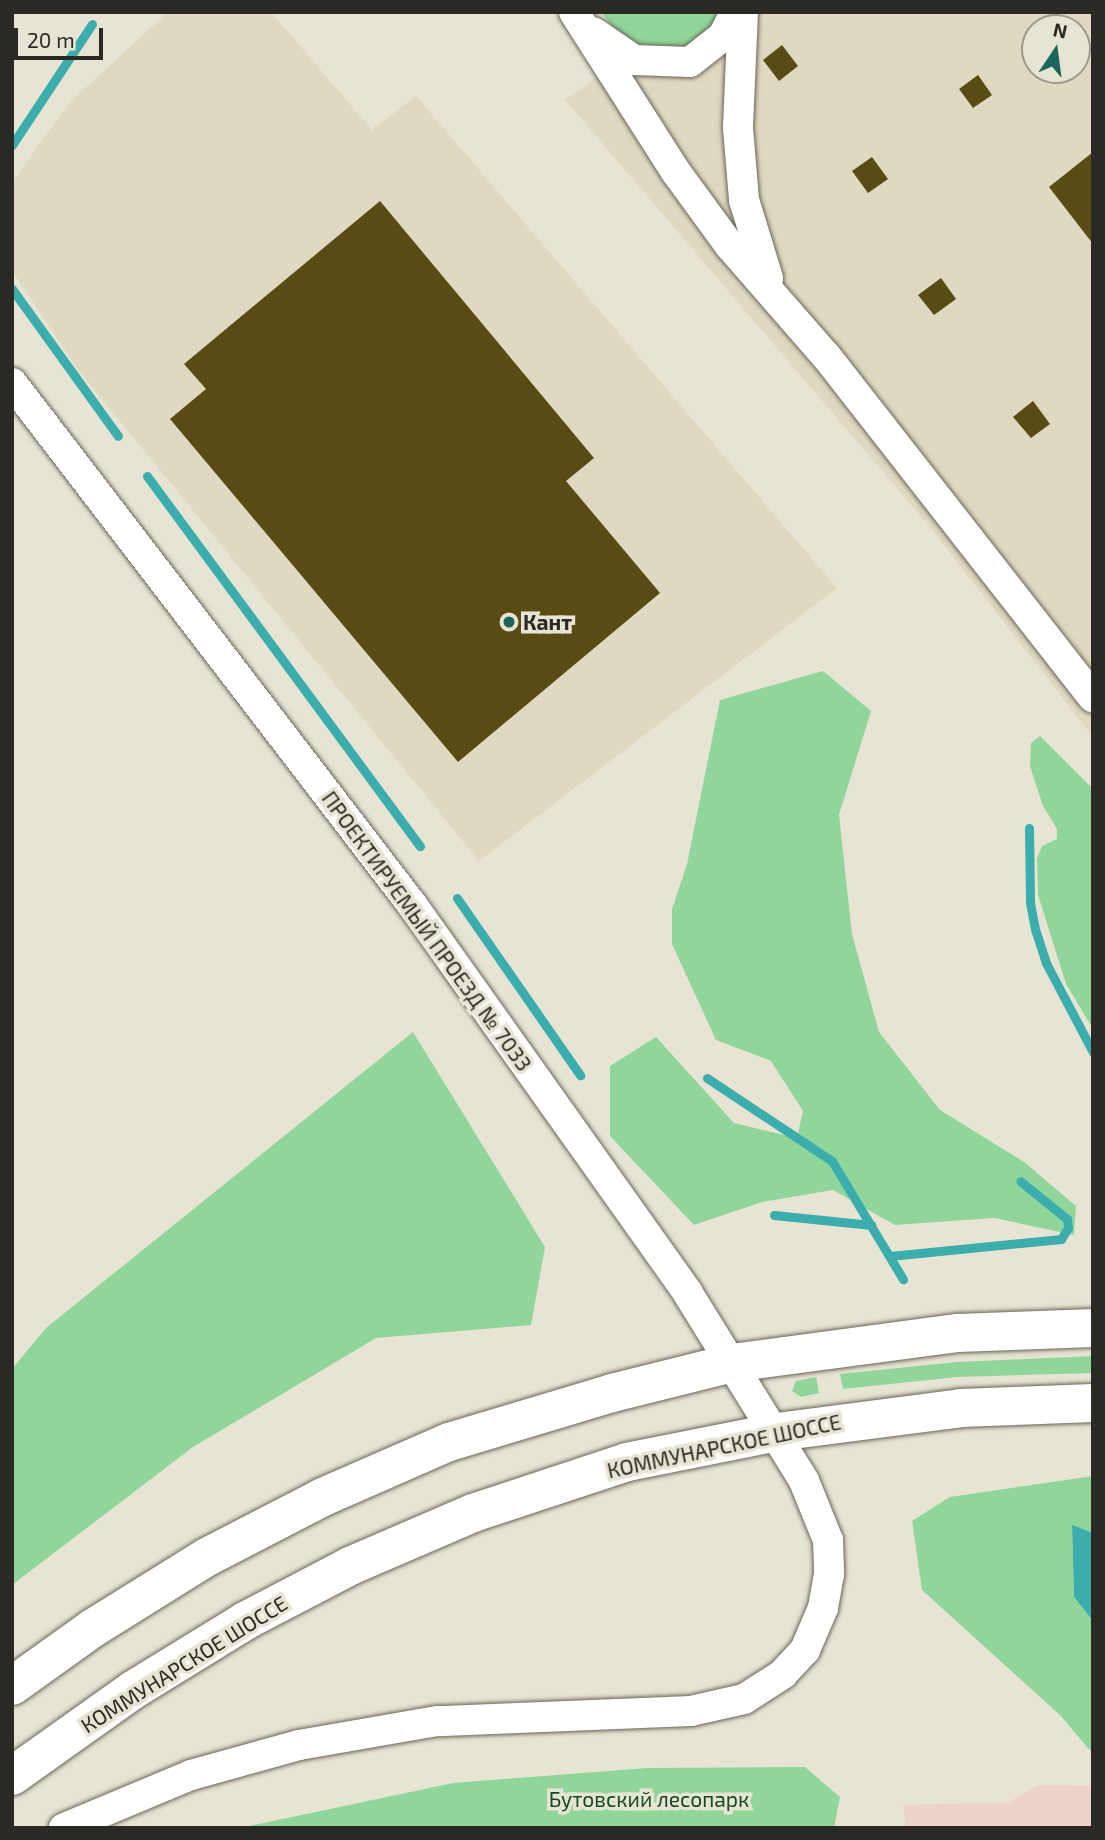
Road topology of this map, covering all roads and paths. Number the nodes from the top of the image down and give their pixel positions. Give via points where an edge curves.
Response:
1 (735, 12) edge
2 (743, 12) edge
3 (575, 15) edge
4 (773, 292) junction
5 (12, 383) edge
6 (1093, 697) edge
7 (1093, 1328) edge
8 (732, 1363) junction
9 (1093, 1403) edge
10 (776, 1432) junction
11 (12, 1686) edge
12 (12, 1776) edge
13 (64, 1828) edge

1 - 3 street via 710,49 690,62 663,64 634,60 607,46
2 - 4 street via 738,128 744,200
3 - 4 street via 676,172 730,246
4 - 6 street
5 - 8 street, ПРОЕКТИРУЕМЫЙ ПРОЕЗД № 7033 via 421,917 687,1292
7 - 8 main road via 958,1333
8 - 10 street, ПРОЕКТИРУЕМЫЙ ПРОЕЗД № 7033
8 - 11 main road via 612,1392 449,1442 323,1497 207,1557 93,1628
9 - 10 main road, КОММУНАРСКОЕ ШОССЕ via 961,1408
10 - 12 main road, КОММУНАРСКОЕ ШОССЕ via 627,1462 473,1513 350,1566 245,1621 133,1690
10 - 13 street, ПРОЕКТИРУЕМЫЙ ПРОЕЗД № 7033 via 812,1498 828,1540 830,1574 823,1608 804,1650 783,1674 744,1699 691,1711 437,1721 299,1745 191,1775

